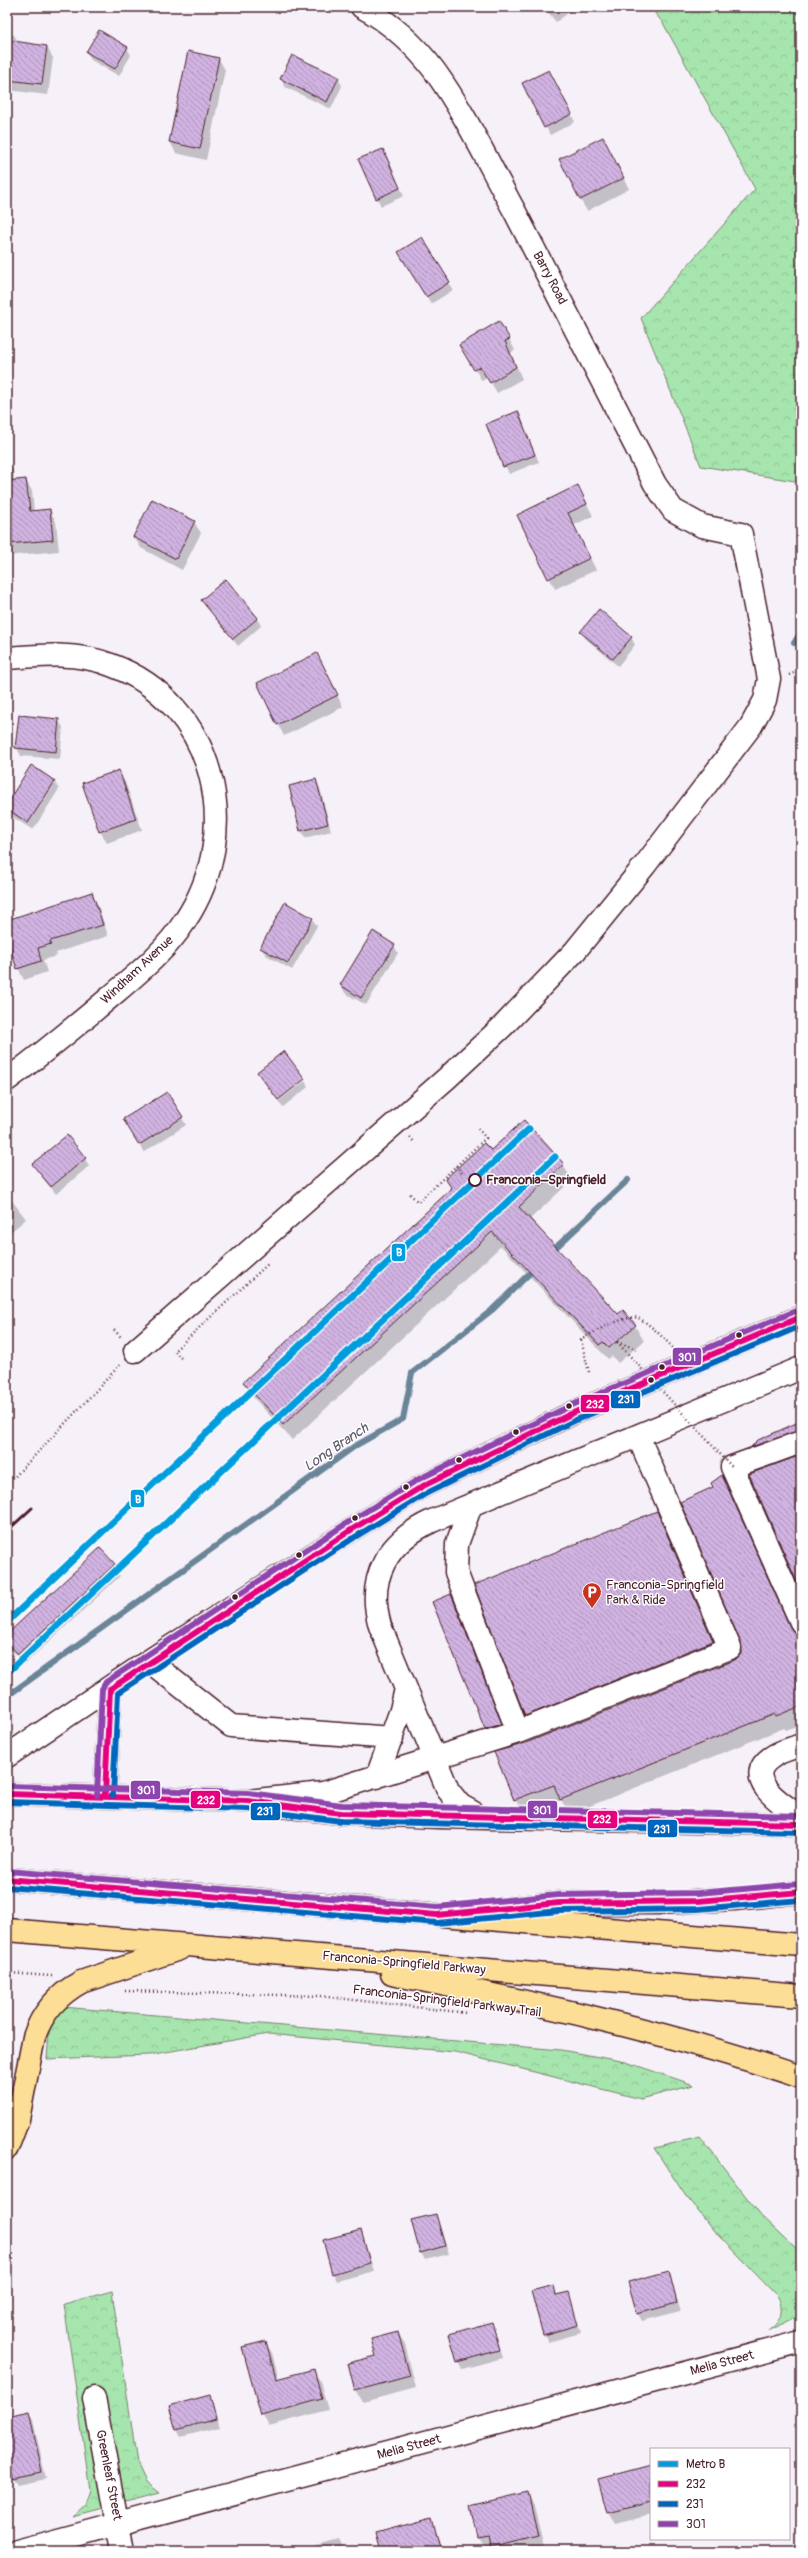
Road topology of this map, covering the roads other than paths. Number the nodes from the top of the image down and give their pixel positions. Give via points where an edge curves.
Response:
1 (362, 7) edge
2 (7, 658) edge
3 (7, 1080) edge
4 (801, 1317) edge
5 (135, 1352) road end
6 (801, 1368) edge
7 (638, 1436) junction
8 (801, 1442) edge
9 (471, 1506) junction
10 (801, 1622) edge
11 (148, 1661) junction
12 (110, 1688) junction
13 (406, 1689) junction
14 (518, 1732) junction
15 (392, 1738) junction
16 (801, 1745) edge
17 (7, 1756) edge
18 (434, 1757) junction
19 (377, 1777) junction
20 (7, 1794) edge
21 (105, 1796) junction
22 (248, 1801) junction
23 (481, 1817) junction
24 (801, 1817) edge
25 (801, 1824) edge
26 (7, 1879) edge
27 (801, 1892) edge
28 (437, 1915) junction
29 (7, 1930) edge
30 (801, 1945) edge
31 (189, 1946) junction
32 (287, 1954) junction
33 (801, 1996) edge
34 (801, 2077) edge
35 (7, 2148) edge
36 (801, 2342) edge
37 (94, 2398) dead end
38 (118, 2525) junction
39 (16, 2551) edge
40 (122, 2551) edge

1 - 5 street, Barry Road via 417,50 434,70 456,104 568,313 655,484 673,510 702,526 741,534 768,679 765,700 755,719 645,865 575,951 503,1026
2 - 3 street, Windham Avenue via 57,655 93,660 129,672 158,691 175,707 195,735 208,766 216,819 212,863 203,890 173,939 140,971
4 - 11 street via 573,1413 450,1472 388,1506
6 - 7 street
7 - 9 street
7 - 14 street via 730,1648
8 - 10 street via 732,1467
9 - 13 street via 407,1534 397,1542 383,1564 377,1591 377,1615
9 - 14 street via 460,1532 455,1555 456,1572
11 - 12 street
11 - 15 street via 231,1726
12 - 17 street
12 - 21 street
13 - 15 street
13 - 18 street
14 - 18 street
15 - 19 street
16 - 24 street via 772,1757 763,1767 762,1774 764,1788 768,1794
18 - 19 street
18 - 23 street via 454,1798
19 - 22 street via 323,1793
20 - 21 street
21 - 22 street
22 - 23 street via 324,1812
23 - 25 street
26 - 28 main road
27 - 28 main road via 690,1901 558,1903
28 - 30 main road
29 - 31 main road, Franconia-Springfield Parkway
31 - 32 main road, Franconia-Springfield Parkway
31 - 35 main road via 81,1982 67,1990 54,2003 38,2026 34,2037 18,2119
32 - 33 main road, Franconia-Springfield Parkway
32 - 34 main road via 596,2017 726,2052
36 - 38 street, Melia Street
37 - 38 street, Greenleaf Street
38 - 39 street, Melia Street
38 - 40 street, Greenleaf Street

